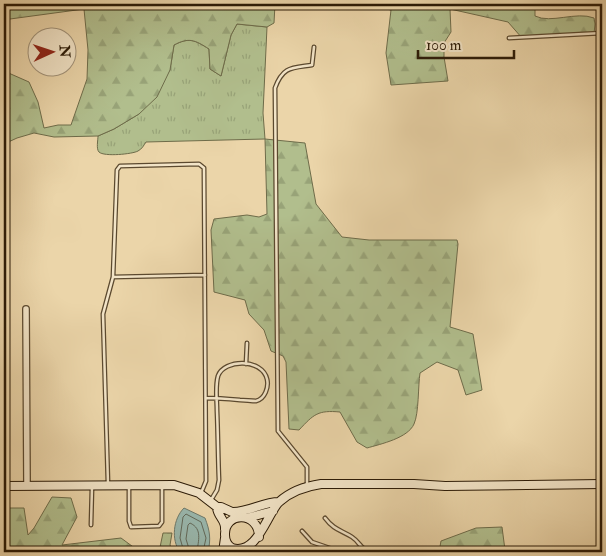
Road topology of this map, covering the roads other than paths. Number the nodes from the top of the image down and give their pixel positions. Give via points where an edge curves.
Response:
1 (602, 33) edge
2 (509, 38) dead end
3 (314, 46) dead end
4 (205, 275) junction
5 (113, 276) junction
6 (26, 309) dead end
7 (247, 343) dead end
8 (246, 364) junction
9 (205, 398) junction
10 (217, 398) junction
11 (602, 484) edge
12 (129, 485) junction
13 (162, 485) junction
14 (4, 486) edge
15 (26, 486) junction
16 (92, 486) junction
17 (108, 486) junction
18 (306, 487) junction
19 (200, 494) junction
20 (210, 501) junction
21 (279, 502) junction
22 (217, 507) junction
23 (273, 511) junction
24 (230, 512) junction
25 (245, 517) junction
26 (325, 518) dead end
27 (91, 525) dead end
28 (226, 529) junction
29 (302, 531) dead end
30 (259, 537) junction
31 (225, 538) junction
32 (223, 552) edge
33 (240, 552) edge
34 (341, 552) edge
35 (370, 552) edge

1 - 2 lane
3 - 18 lane via 312,65 288,69 279,77 276,88 278,431 307,467
4 - 5 lane
4 - 5 lane via 204,168 199,164 120,166 117,170
4 - 9 lane
5 - 17 lane via 103,314
6 - 15 street
7 - 8 lane
8 - 10 lane via 222,370 217,383
8 - 10 lane via 257,365 266,376 268,384 262,398
9 - 10 lane
9 - 19 lane via 206,481
10 - 20 lane via 219,480
11 - 18 main road via 321,484
12 - 13 main road
12 - 13 lane via 131,527 159,526 162,522
12 - 17 main road
13 - 19 main road via 174,485
14 - 15 main road
15 - 16 main road
16 - 17 main road
16 - 27 lane
18 - 21 main road
19 - 20 main road
20 - 22 main road
21 - 23 main road
21 - 24 main road
22 - 24 main road
22 - 28 main road
23 - 25 main road
23 - 30 main road
24 - 25 main road
25 - 28 main road via 232,520
25 - 30 main road via 258,526
26 - 35 lane via 331,527 351,536 361,548
28 - 31 main road
29 - 34 lane via 312,542
30 - 33 main road via 254,547
31 - 32 main road
31 - 33 main road via 229,546

